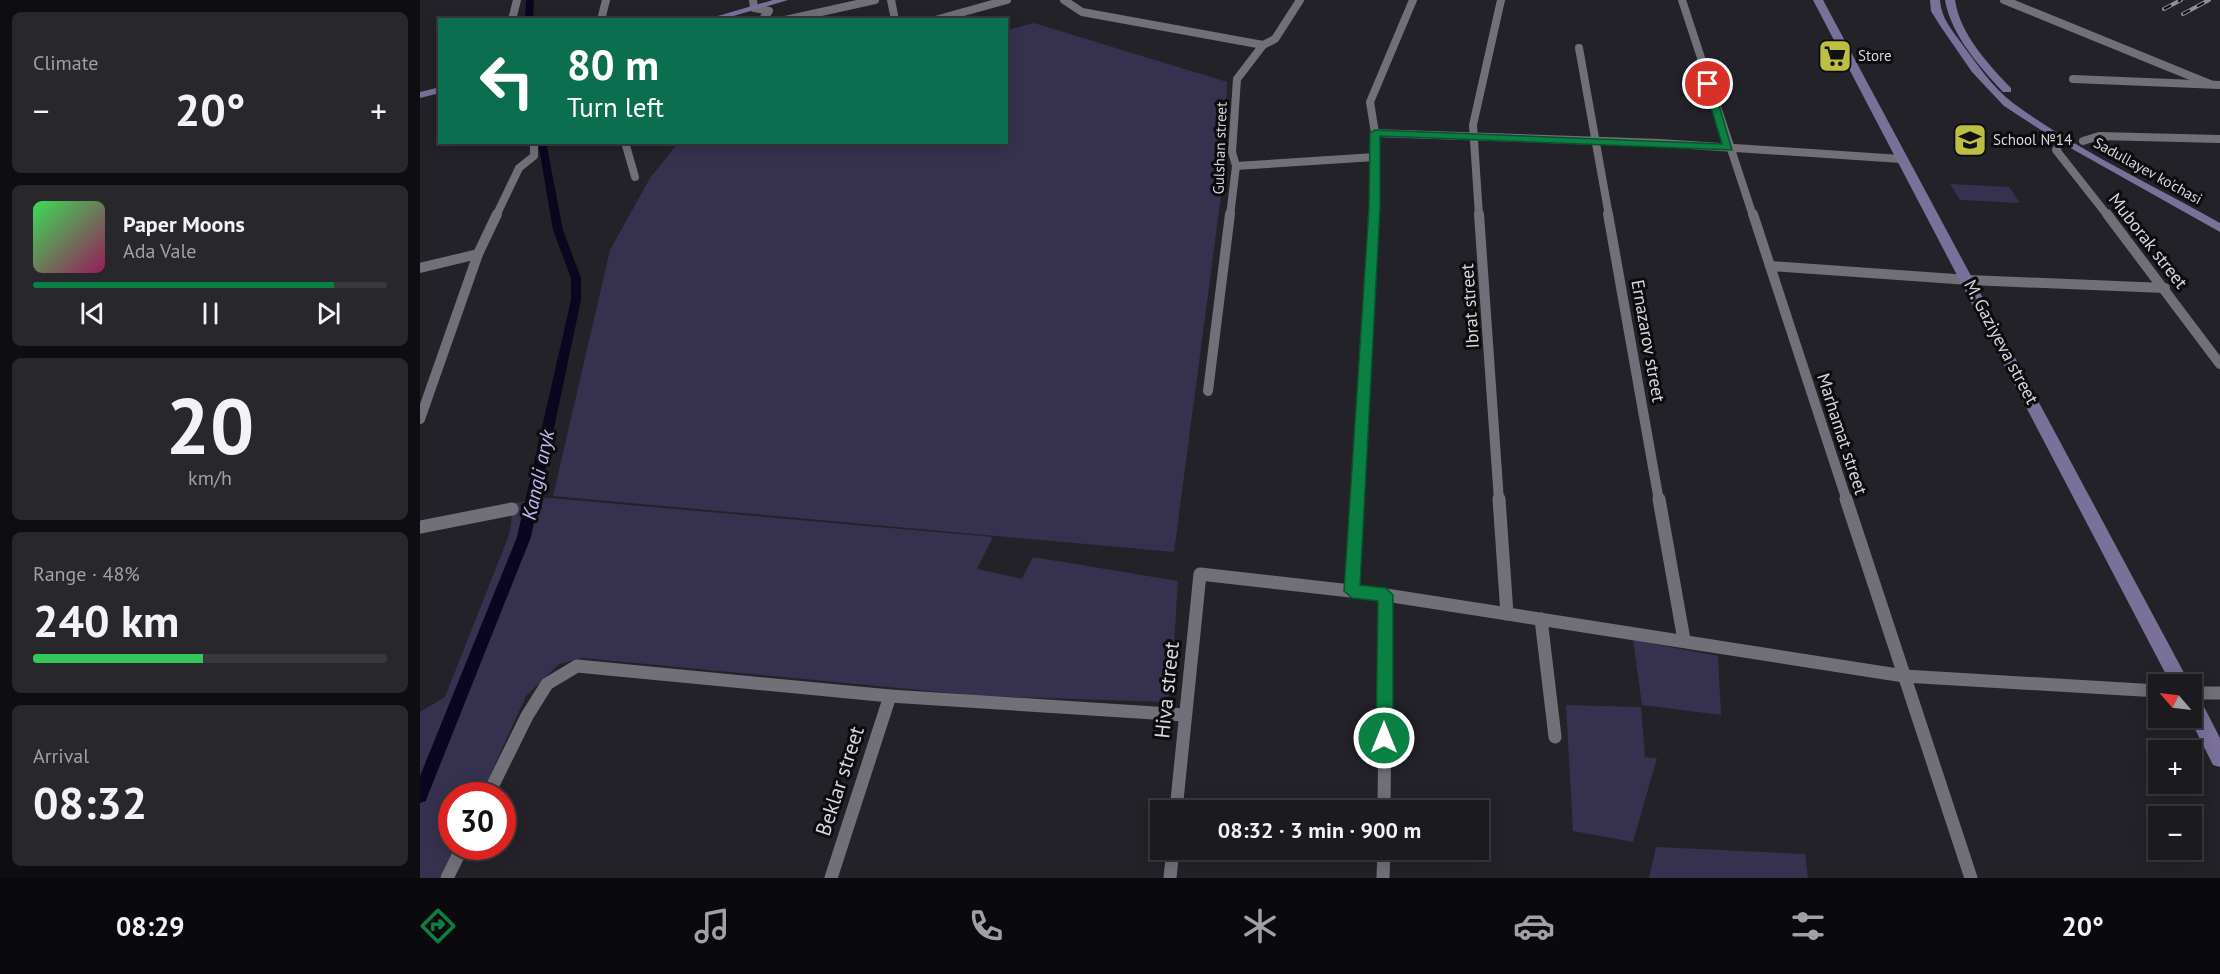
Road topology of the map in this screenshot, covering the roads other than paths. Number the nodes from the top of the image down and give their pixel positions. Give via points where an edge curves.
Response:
1 (518, 0) edge
2 (606, 0) edge
3 (780, 0) edge
4 (875, 0) edge
5 (891, 0) edge
6 (1006, 0) edge
7 (1064, 0) edge
8 (1299, 0) edge
9 (1413, 0) edge
10 (1502, 0) edge
11 (1682, 0) edge
12 (1818, 0) edge
13 (1935, 0) edge
14 (1950, 0) edge
15 (2004, 0) edge
16 (753, 4) edge
17 (513, 18) edge
18 (602, 18) edge
19 (714, 18) edge
20 (764, 18) edge
21 (794, 18) edge
22 (895, 18) edge
23 (942, 18) edge
24 (1263, 45) junction
25 (1579, 48) dead end
26 (2073, 79) dead end
27 (2210, 84) junction
28 (2220, 85) edge
29 (438, 90) edge
30 (420, 95) edge
31 (1375, 133) junction
32 (1476, 137) junction
33 (2062, 139) junction
34 (2220, 139) edge
35 (2083, 141) junction
36 (1597, 142) junction
37 (534, 144) edge
38 (626, 144) edge
39 (1728, 148) junction
40 (1375, 157) junction
41 (1901, 159) junction
42 (1236, 166) junction
43 (635, 177) dead end
44 (2220, 217) edge
45 (2220, 228) edge
46 (478, 254) junction
47 (1770, 266) junction
48 (420, 268) edge
49 (1969, 280) junction
50 (2165, 288) junction
51 (2220, 364) edge
52 (1208, 391) dead end
53 (420, 419) edge
54 (512, 509) dead end
55 (420, 527) edge
56 (1352, 591) junction
57 (1386, 595) junction
58 (1507, 614) junction
59 (1541, 619) junction
60 (1683, 640) junction
61 (2176, 674) edge
62 (1904, 676) junction
63 (2148, 690) edge
64 (2202, 693) edge
65 (2220, 693) edge
66 (890, 696) junction
67 (1185, 715) junction
68 (2202, 723) edge
69 (1555, 737) dead end
70 (2220, 758) edge
71 (494, 782) edge
72 (1177, 800) edge
73 (1384, 800) edge
74 (456, 860) edge
75 (1172, 860) edge
76 (1384, 860) edge
77 (447, 878) edge
78 (831, 878) edge
79 (1170, 878) edge
80 (1383, 878) edge
81 (1971, 878) edge

1 - 17 street
2 - 18 street
3 - 16 street
4 - 21 street
5 - 22 street
6 - 23 street
7 - 24 street via 1082,12
8 - 24 street, Gulshan street via 1275,39
9 - 31 street via 1370,102
10 - 32 street, Ibrat street via 1473,125
11 - 39 street, Marhamat street
12 - 41 street, M. Gaziyeva street
13 - 33 street, Sadullayev ko'chasi via 1942,22 1990,86 2019,113
14 - 35 street via 1957,22 2003,86 2035,113
15 - 27 street
16 - 19 street
16 - 20 street via 769,11
24 - 42 street, Gulshan street via 1237,79 1232,152
25 - 36 street, Ernazarov street
26 - 27 street
27 - 28 street
29 - 30 street
31 - 32 street
31 - 40 street
32 - 36 street
32 - 58 street, Ibrat street
33 - 45 street, Sadullayev ko'chasi
33 - 50 street, Muborak street via 2056,150
34 - 35 street via 2099,136
35 - 44 street
36 - 39 street
36 - 60 street, Ernazarov street
37 - 46 street via 534,156 519,168
38 - 43 street
39 - 41 street
39 - 47 street, Marhamat street
40 - 42 street
40 - 56 street
41 - 49 street, M. Gaziyeva street
42 - 52 street, Gulshan street
46 - 48 street
46 - 53 street
47 - 49 street
47 - 62 street, Marhamat street
49 - 50 street
49 - 61 street, M. Gaziyeva street
50 - 51 street, Muborak street
54 - 55 street
56 - 57 street
56 - 67 street, Hiva street via 1200,574
57 - 58 street
57 - 73 street
58 - 59 street
59 - 60 street
59 - 69 street
60 - 62 street
62 - 63 street
62 - 81 street, Marhamat street
64 - 65 street
66 - 67 street
66 - 71 street via 577,666 547,684
66 - 78 street, Beklar street
67 - 72 street, Hiva street
68 - 70 street
74 - 77 street
75 - 79 street
76 - 80 street

